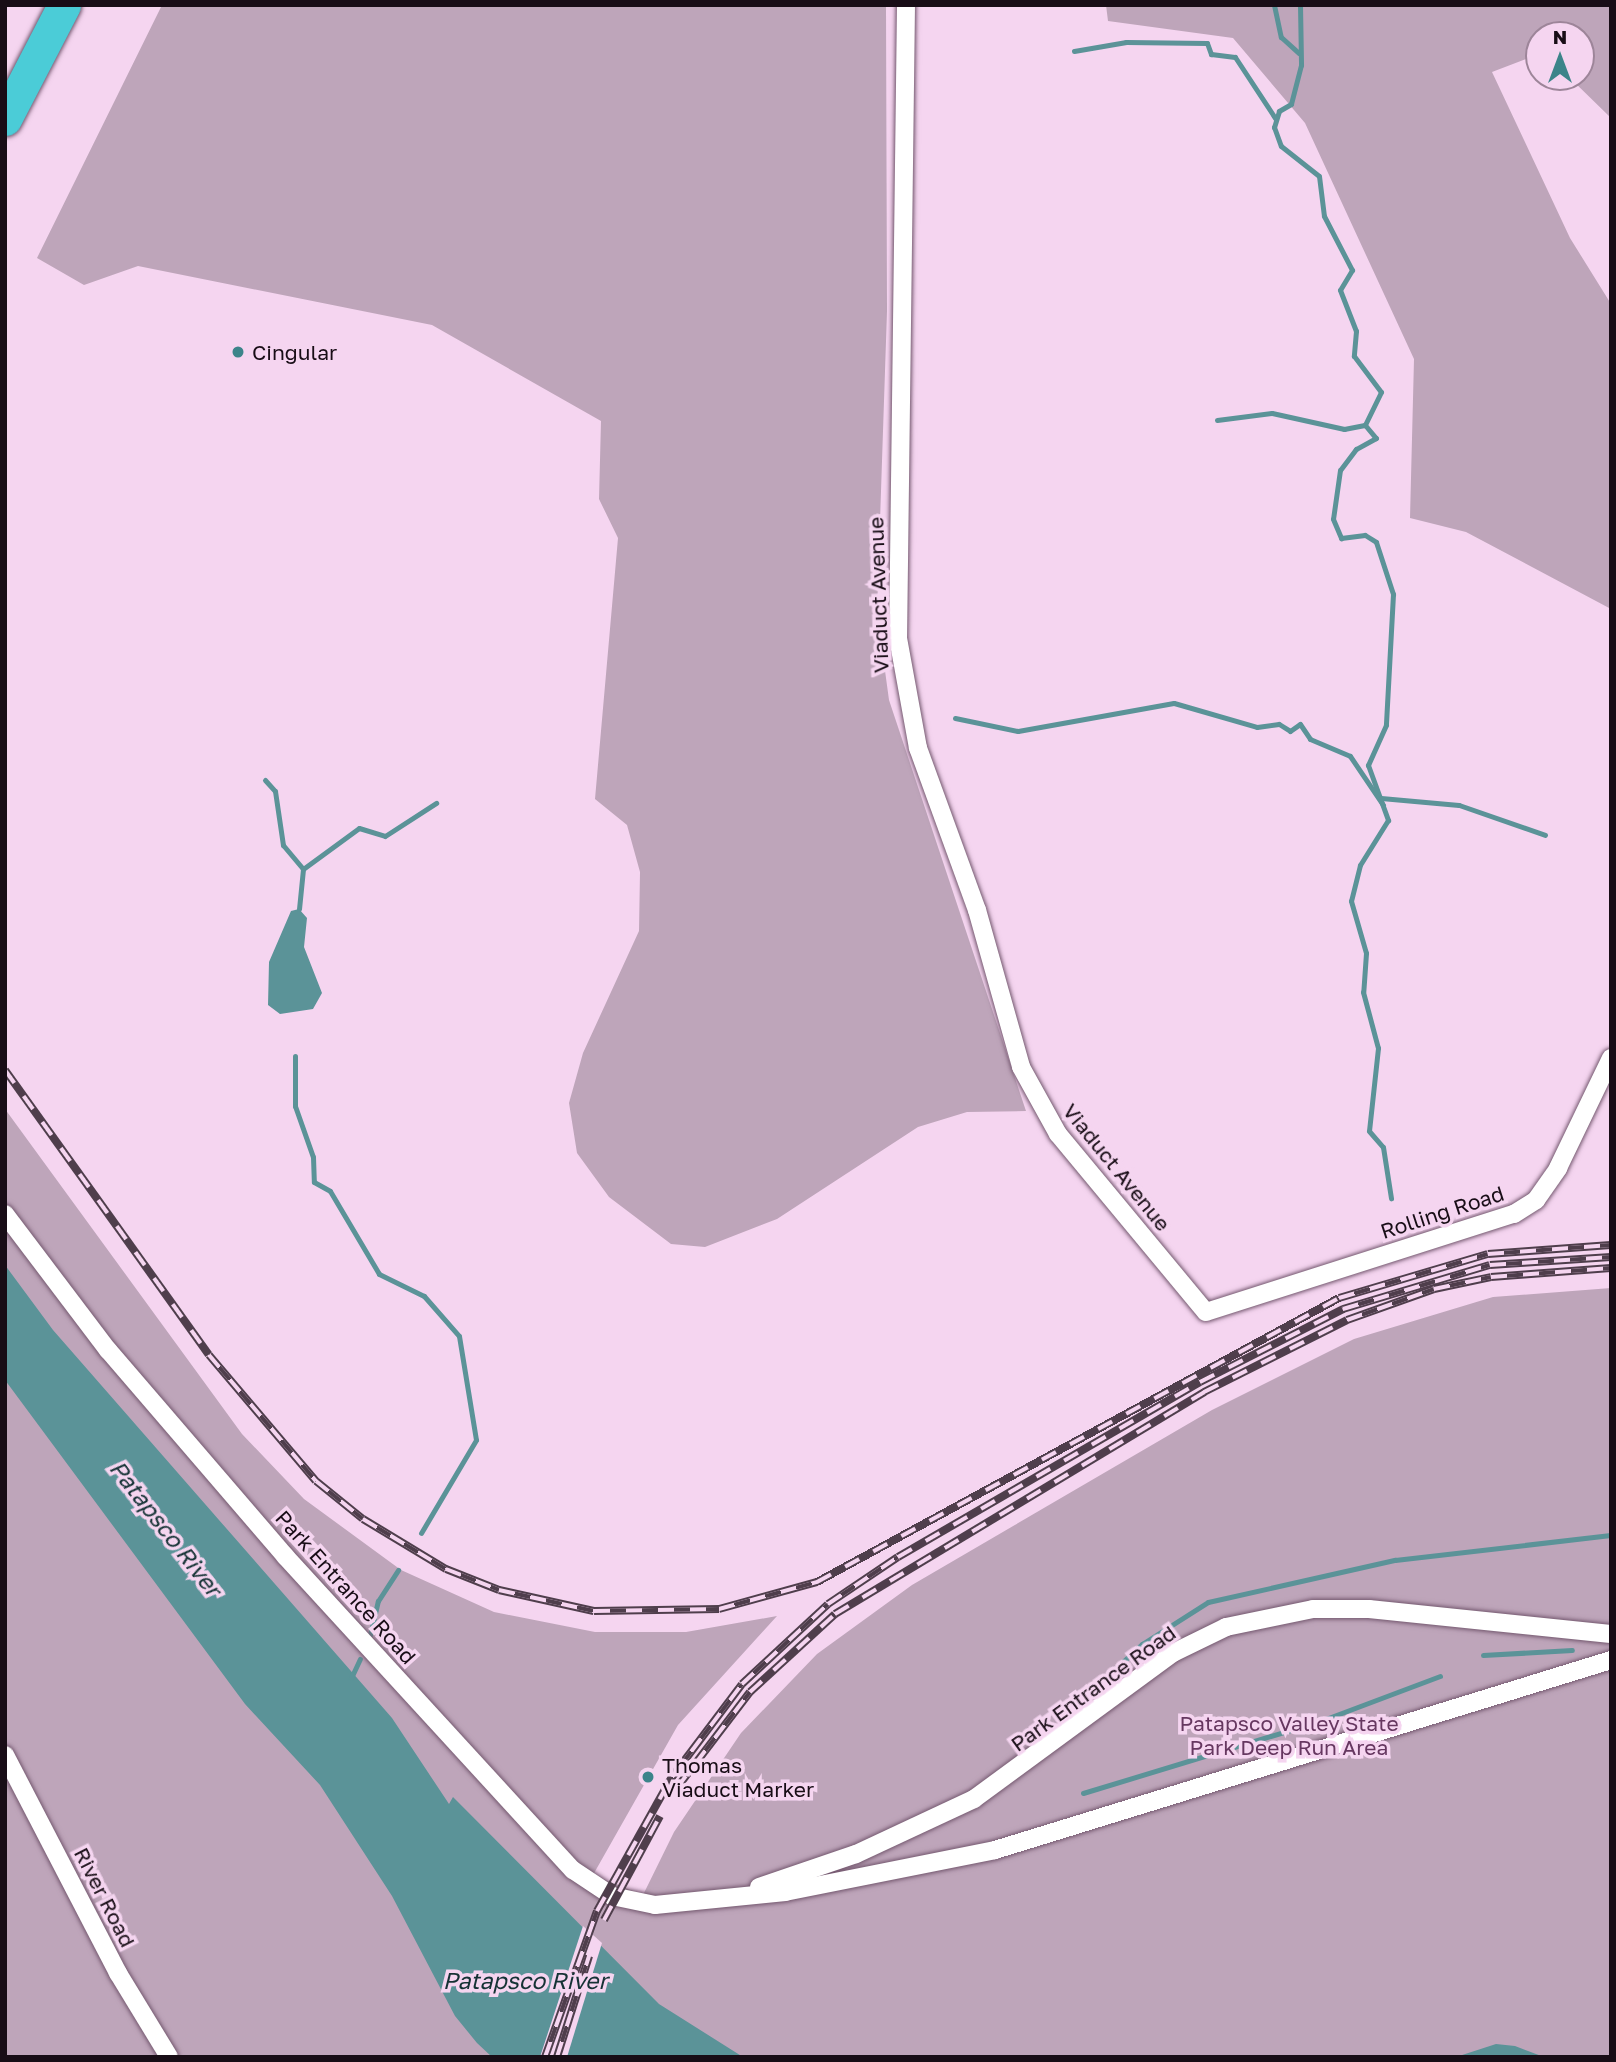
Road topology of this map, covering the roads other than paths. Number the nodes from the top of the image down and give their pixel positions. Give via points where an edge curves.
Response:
1 (64, 5) edge
2 (906, 5) edge
3 (5, 119) edge
4 (1611, 1058) edge
5 (5, 1214) edge
6 (1206, 1312) joint
7 (1611, 1634) edge
8 (1611, 1660) edge
9 (5, 1755) edge
10 (708, 1901) junction
11 (169, 2057) edge

1 - 3 highway
2 - 6 street, Viaduct Avenue via 908,169 895,581 905,692 1037,1099 1080,1163
4 - 6 street, Rolling Road via 1558,1168 1536,1200 1514,1214
5 - 10 street, Park Entrance Road via 108,1350 259,1525 573,1870 591,1885 634,1902
7 - 10 street, Park Entrance Road via 1368,1609 1313,1609 1226,1628 1173,1653 974,1799 856,1854
8 - 10 street, Park Entrance Road via 995,1850 860,1881
9 - 11 street, River Road via 130,1995

